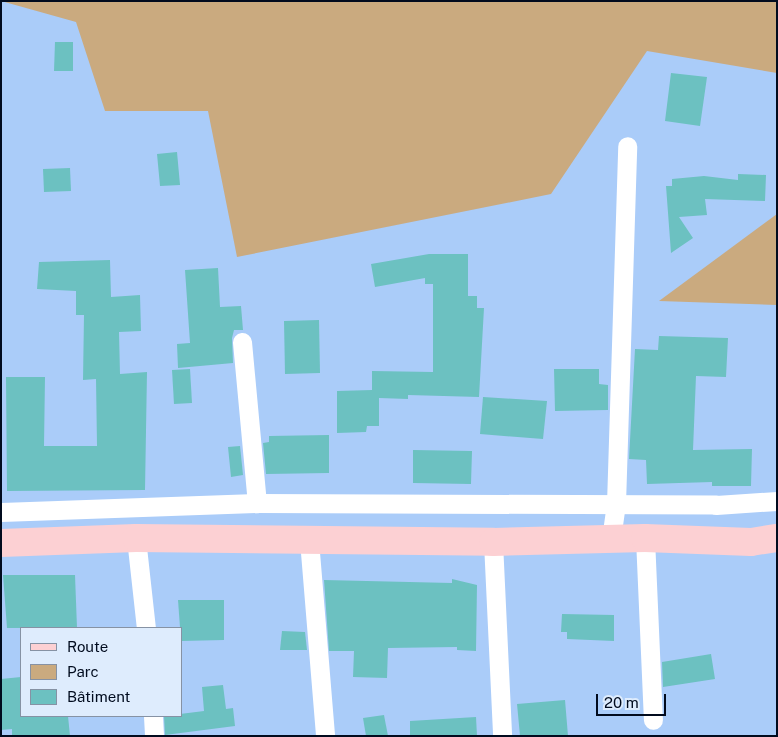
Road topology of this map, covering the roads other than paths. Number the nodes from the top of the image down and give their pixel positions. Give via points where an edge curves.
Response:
1 (627, 146) dead end
2 (242, 342) dead end
3 (777, 502) edge
4 (257, 503) junction
5 (616, 504) junction
6 (1, 512) edge
7 (136, 538) junction
8 (645, 538) junction
9 (777, 538) edge
10 (611, 539) junction
11 (309, 540) junction
12 (493, 542) junction
13 (1, 543) edge
14 (146, 627) edge
15 (153, 717) edge
16 (654, 720) dead end
17 (154, 736) edge
18 (326, 736) edge
19 (502, 736) edge

1 - 5 street
2 - 4 street
3 - 5 street
4 - 5 street
4 - 6 street
5 - 10 street
7 - 11 main road
7 - 13 main road
7 - 14 street
8 - 9 main road via 751,542
8 - 10 main road
8 - 16 street
10 - 12 main road
11 - 12 main road
11 - 18 street
12 - 19 street
15 - 17 street

